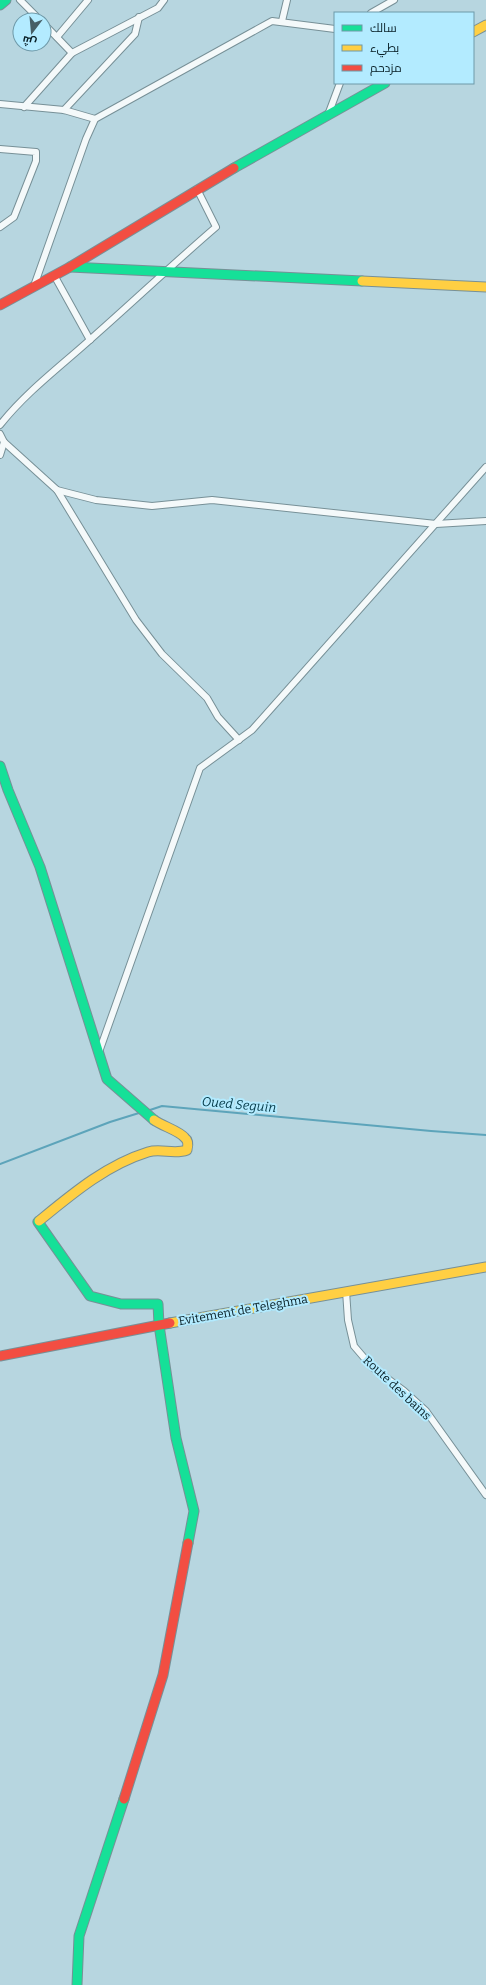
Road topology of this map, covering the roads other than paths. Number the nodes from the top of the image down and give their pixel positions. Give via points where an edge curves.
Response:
1 (6, 0) edge
2 (88, 0) edge
3 (164, 0) edge
4 (287, 0) edge
5 (394, 0) edge
6 (24, 2) edge
7 (0, 5) edge
8 (33, 12) edge
9 (373, 12) edge
10 (139, 17) junction
11 (282, 21) junction
12 (486, 25) edge
13 (334, 29) edge
14 (474, 31) edge
15 (52, 32) edge
16 (57, 37) junction
17 (72, 53) junction
18 (340, 84) edge
19 (383, 84) edge
20 (0, 104) edge
21 (24, 107) junction
22 (64, 110) junction
23 (328, 116) junction
24 (95, 119) junction
25 (0, 148) edge
26 (197, 189) junction
27 (0, 227) edge
28 (70, 267) junction
29 (164, 271) junction
30 (54, 275) junction
31 (34, 286) junction
32 (486, 287) edge
33 (0, 305) edge
34 (90, 340) junction
35 (0, 425) edge
36 (0, 434) edge
37 (4, 442) junction
38 (0, 455) edge
39 (486, 467) edge
40 (57, 490) junction
41 (486, 521) edge
42 (436, 524) junction
43 (238, 740) junction
44 (0, 766) edge
45 (99, 1053) junction
46 (486, 1267) edge
47 (346, 1291) junction
48 (159, 1325) junction
49 (0, 1356) edge
50 (486, 1495) edge
51 (77, 1985) edge

1 - 7 street
2 - 16 street
3 - 10 street via 158,8
4 - 11 street
5 - 9 street
6 - 8 street
10 - 17 street
10 - 22 street via 135,34
11 - 13 street
11 - 24 street via 272,21 261,26
12 - 14 street
15 - 16 street
16 - 17 street
17 - 21 street
18 - 23 street
19 - 23 street
20 - 21 street
21 - 22 street
22 - 24 street
23 - 26 street
24 - 31 street
25 - 27 street via 36,152 36,161 14,217
26 - 28 street
26 - 29 street via 216,227
28 - 29 street
28 - 30 street
29 - 32 street
29 - 34 street
30 - 31 street
30 - 34 street
31 - 33 street
34 - 35 street via 15,407
36 - 37 street
37 - 38 street
37 - 40 street
39 - 42 street
40 - 42 street via 96,500 152,506 212,500
40 - 43 street via 136,620 162,654 207,698 218,717
41 - 42 street
42 - 43 street via 252,730
43 - 45 street via 200,768
44 - 45 street via 40,867
45 - 48 street via 108,1079 162,1126 185,1137 188,1143 187,1150 179,1153 155,1150 135,1156 86,1184 38,1222 90,1296 121,1304 158,1304
46 - 47 street, Evitement de Teleghma
47 - 48 street, Evitement de Teleghma
47 - 50 street, Route des bains via 348,1320 354,1346 372,1367 426,1411
48 - 49 street, Evitement de Teleghma
48 - 51 street via 176,1438 194,1511 163,1675 79,1936

